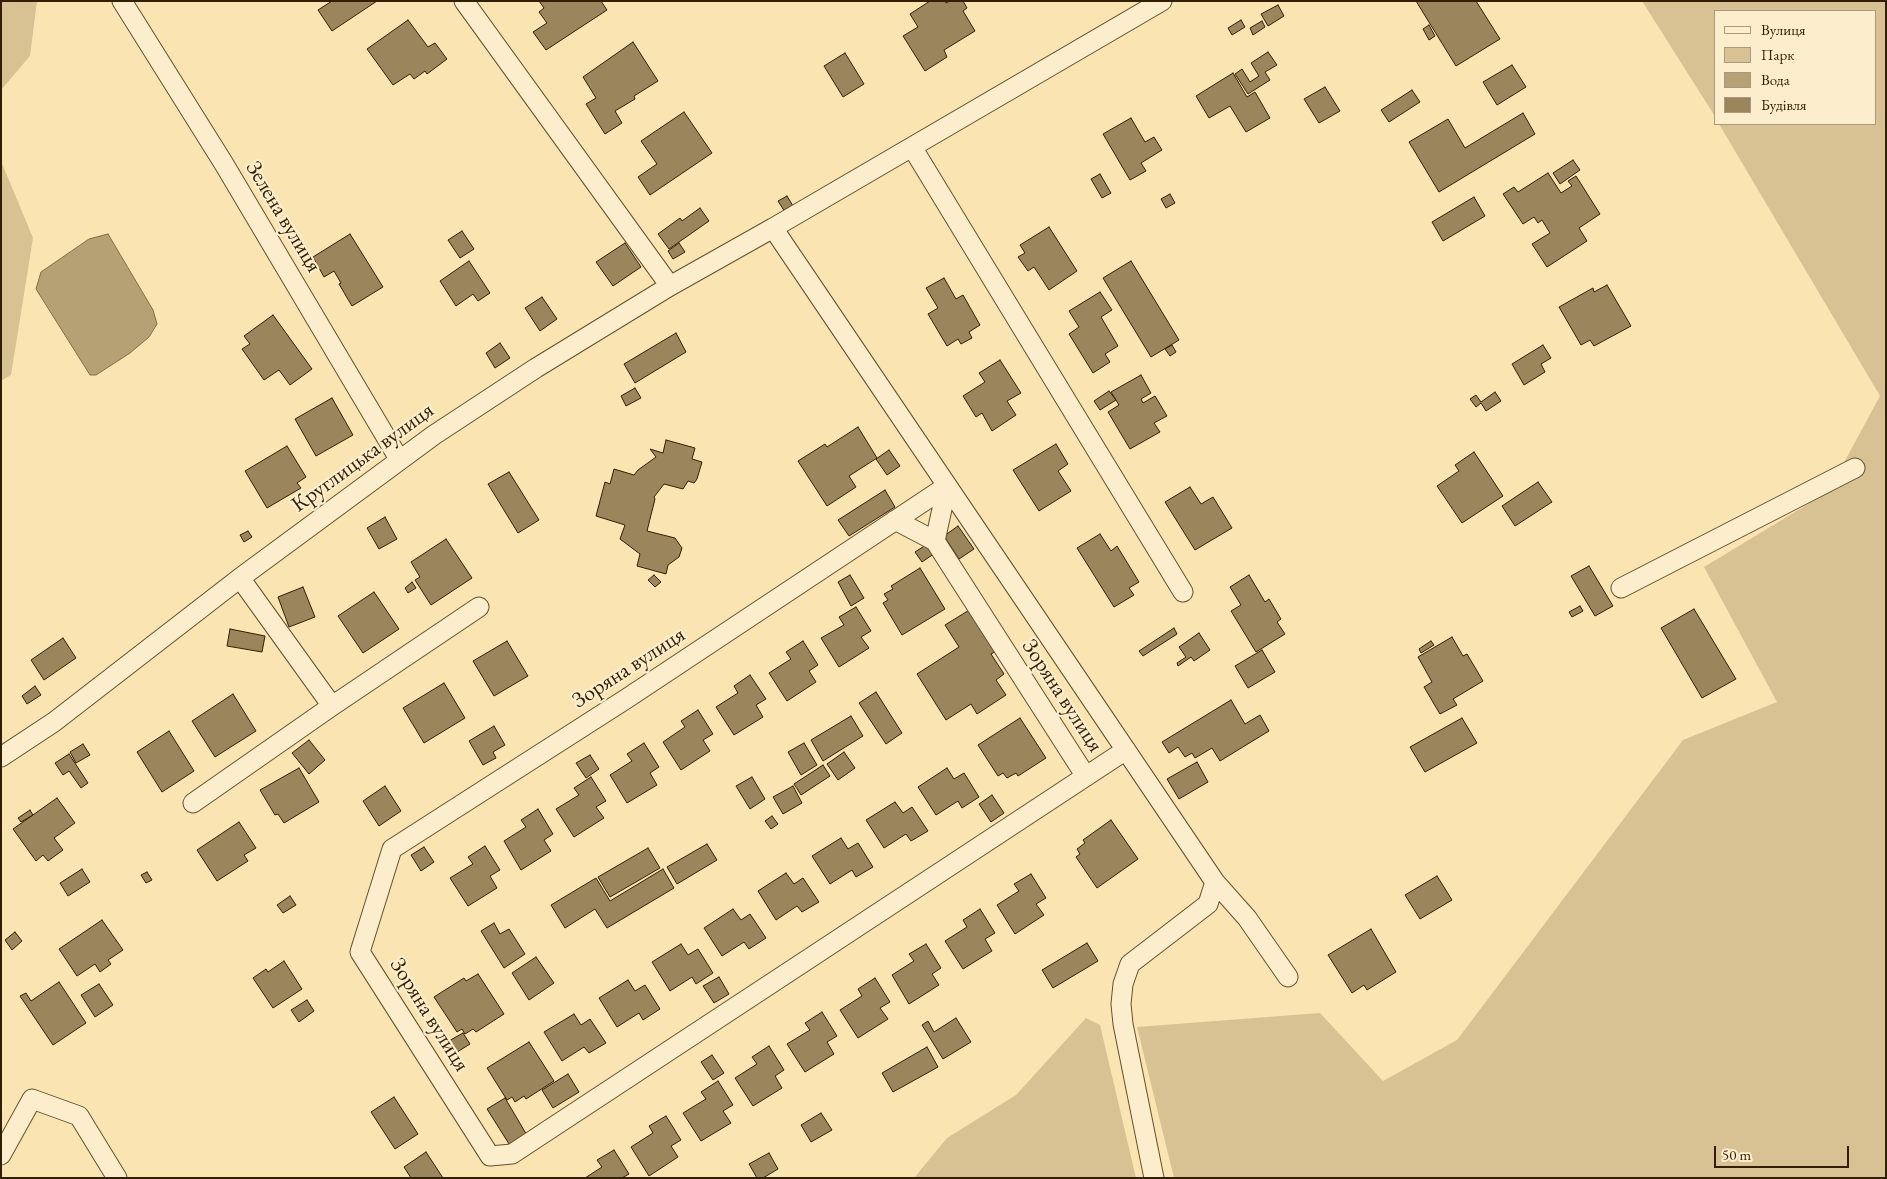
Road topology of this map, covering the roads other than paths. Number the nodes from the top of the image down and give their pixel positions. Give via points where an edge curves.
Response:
1 (122, 1) edge
2 (464, 1) edge
3 (1162, 1) edge
4 (912, 147) junction
5 (773, 228) junction
6 (670, 286) junction
7 (398, 459) junction
8 (1855, 468) dead end
9 (947, 486) junction
10 (895, 520) junction
11 (935, 541) junction
12 (240, 578) junction
13 (1621, 588) dead end
14 (1183, 592) dead end
15 (480, 607) dead end
16 (332, 706) junction
17 (1126, 750) junction
18 (1, 757) edge
19 (1085, 776) junction
20 (193, 803) dead end
21 (1215, 882) junction
22 (1288, 976) dead end
23 (1, 1155) edge
24 (117, 1178) edge
25 (1154, 1178) edge

1 - 7 street, Зелена вулиця via 224,164
2 - 6 street
3 - 4 street, Круглицька вулиця
4 - 5 street, Круглицька вулиця
4 - 14 street
5 - 6 street, Круглицька вулиця
5 - 9 street
6 - 7 street, Круглицька вулиця via 536,368
7 - 12 street, Круглицька вулиця
8 - 13 street
9 - 10 street, Зоряна вулиця
9 - 11 street
9 - 17 street
10 - 11 street
10 - 19 street, Зоряна вулиця via 626,699 392,849 360,952 490,1156 512,1154
11 - 19 street, Зоряна вулиця
12 - 16 street
12 - 18 street, Круглицька вулиця via 54,722
15 - 16 street
16 - 20 street
17 - 19 street, Зоряна вулиця
17 - 21 street
21 - 22 street via 1247,918
21 - 25 street via 1208,904 1130,964 1123,984 1123,1024
23 - 24 street via 32,1099 79,1116

